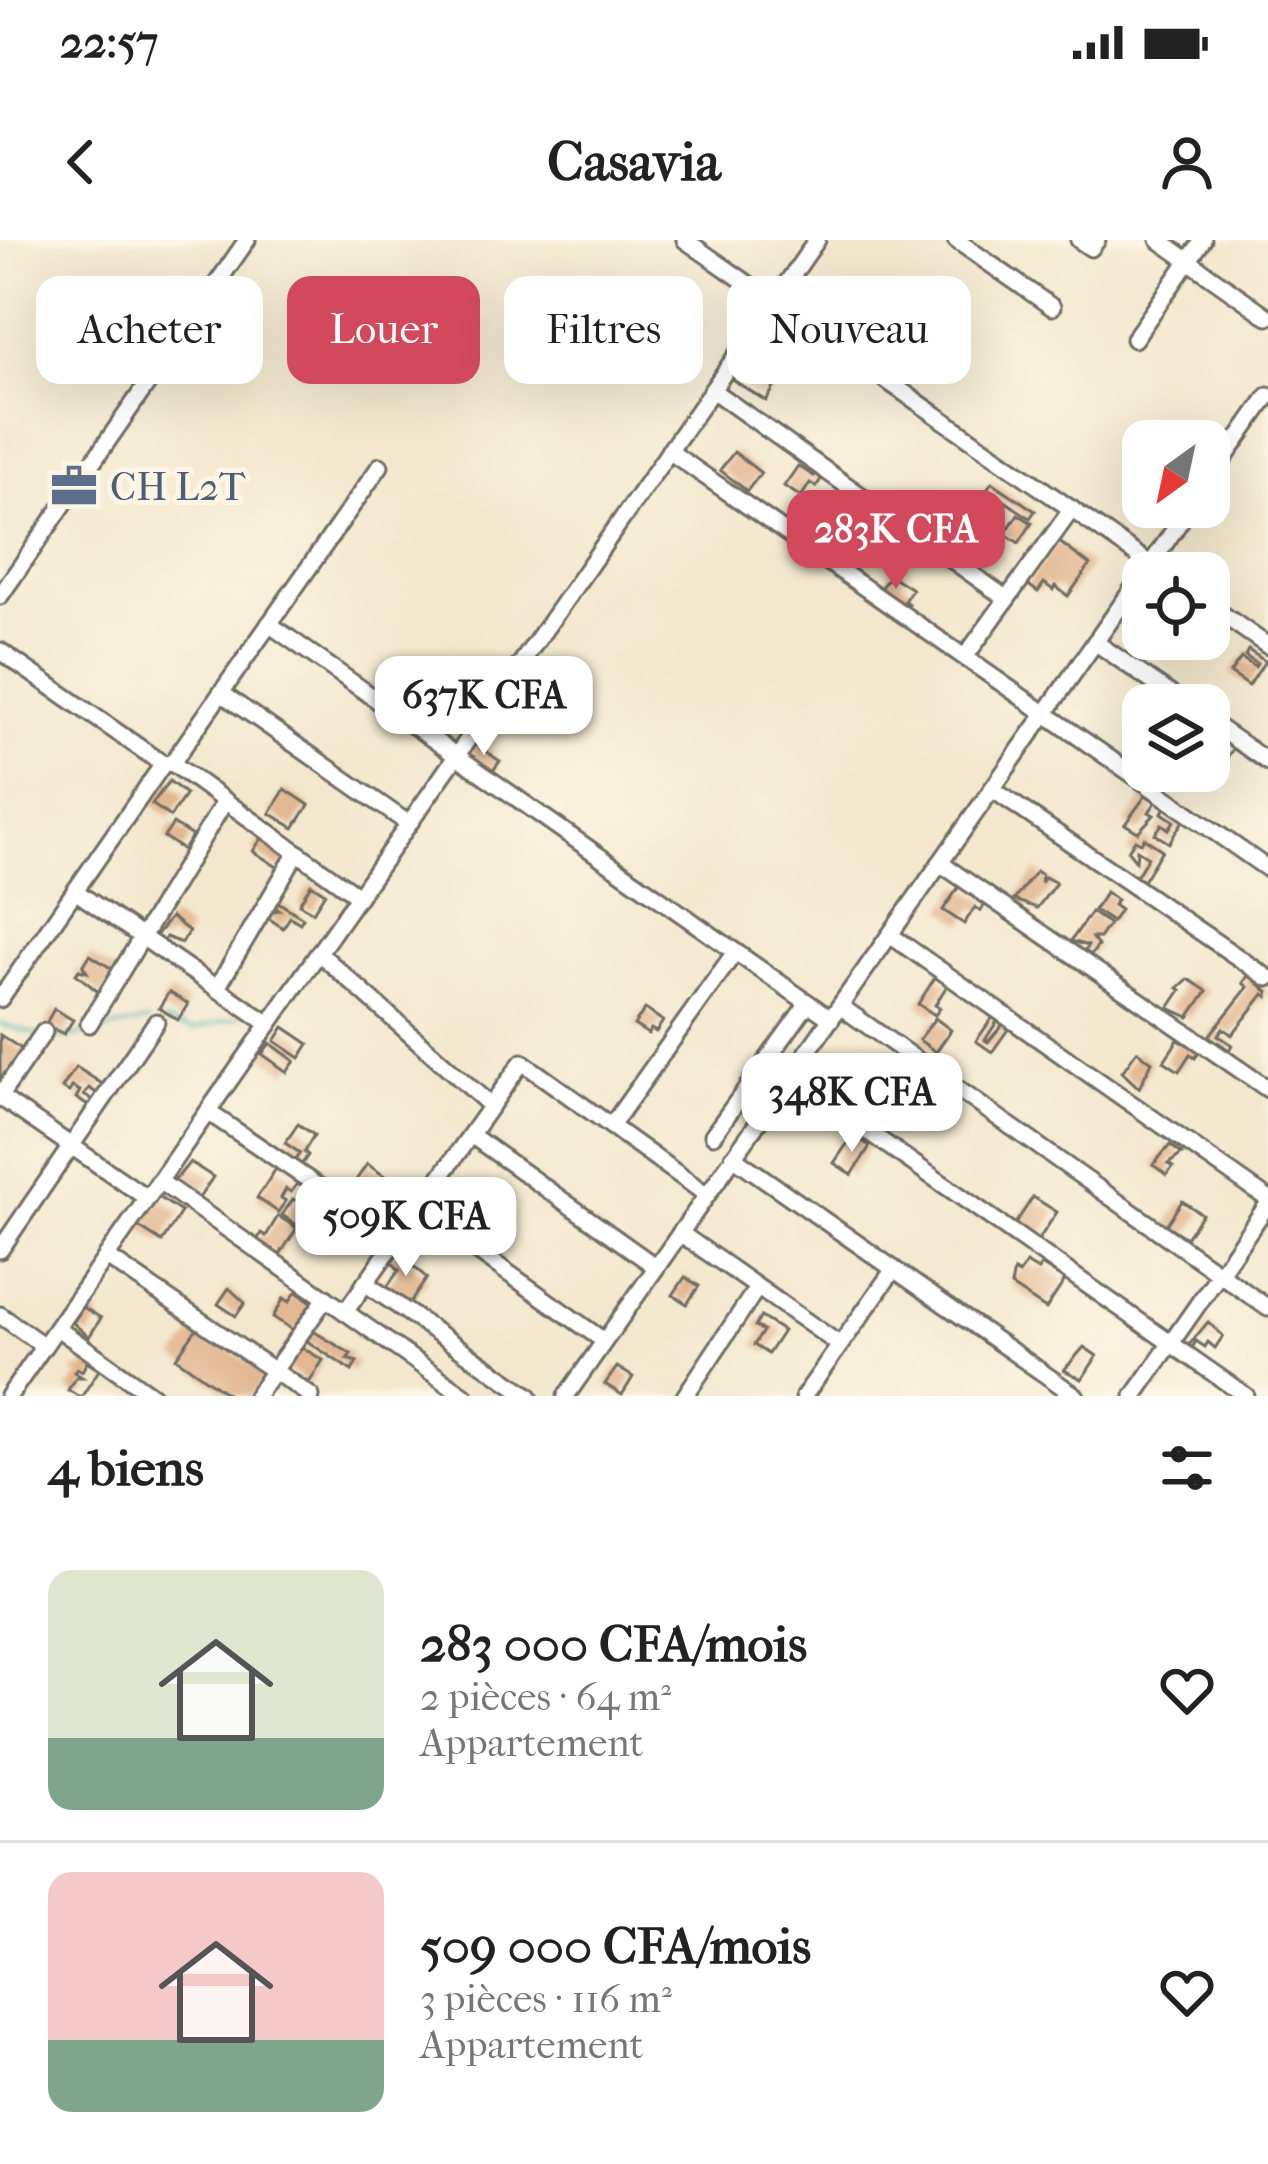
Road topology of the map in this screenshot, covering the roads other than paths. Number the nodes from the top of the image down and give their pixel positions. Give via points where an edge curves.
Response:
1 (248, 240) edge
2 (817, 240) edge
3 (956, 240) edge
4 (1079, 240) edge
5 (1097, 240) edge
6 (1159, 240) edge
7 (1203, 240) edge
8 (690, 242) edge
9 (1189, 261) junction
10 (738, 276) edge
11 (792, 276) edge
12 (1052, 307) dead end
13 (1268, 317) edge
14 (1134, 339) dead end
15 (727, 369) edge
16 (892, 384) edge
17 (712, 390) junction
18 (1268, 396) edge
19 (1230, 450) edge
20 (669, 451) junction
21 (380, 466) dead end
22 (1072, 509) junction
23 (1126, 552) edge
24 (0, 596) edge
25 (1006, 599) junction
26 (1122, 607) edge
27 (1230, 620) edge
28 (269, 624) junction
29 (1095, 642) junction
30 (1268, 646) edge
31 (0, 651) edge
32 (965, 657) junction
33 (1156, 684) edge
34 (221, 693) junction
35 (1045, 713) junction
36 (1230, 736) edge
37 (457, 755) junction
38 (1268, 762) edge
39 (167, 763) junction
40 (992, 789) junction
41 (225, 801) junction
42 (409, 824) junction
43 (297, 852) junction
44 (940, 863) junction
45 (1268, 869) edge
46 (75, 891) junction
47 (358, 896) junction
48 (890, 935) junction
49 (142, 937) junction
50 (735, 952) junction
51 (319, 953) junction
52 (1268, 978) edge
53 (217, 988) junction
54 (0, 999) edge
55 (808, 1003) junction
56 (835, 1012) junction
57 (156, 1022) dead end
58 (89, 1024) dead end
59 (269, 1024) junction
60 (44, 1032) dead end
61 (790, 1077) junction
62 (1268, 1089) edge
63 (0, 1096) edge
64 (491, 1106) junction
65 (208, 1112) junction
66 (611, 1126) junction
67 (471, 1135) junction
68 (713, 1135) dead end
69 (71, 1146) junction
70 (734, 1157) junction
71 (159, 1181) junction
72 (707, 1196) junction
73 (148, 1198) junction
74 (1268, 1202) edge
75 (418, 1209) junction
76 (680, 1234) junction
77 (396, 1239) junction
78 (0, 1250) edge
79 (106, 1257) junction
80 (656, 1267) junction
81 (894, 1269) junction
82 (1219, 1274) junction
83 (365, 1283) junction
84 (758, 1288) junction
85 (326, 1298) junction
86 (1268, 1308) edge
87 (345, 1312) junction
88 (0, 1316) edge
89 (56, 1328) junction
90 (604, 1341) junction
91 (1171, 1344) junction
92 (840, 1345) junction
93 (44, 1346) junction
94 (274, 1371) junction
95 (9, 1396) edge
96 (154, 1396) edge
97 (256, 1396) edge
98 (311, 1396) edge
99 (465, 1396) edge
100 (530, 1396) edge
101 (566, 1396) edge
102 (685, 1396) edge
103 (804, 1396) edge
104 (1076, 1396) edge
105 (1134, 1396) edge
106 (1246, 1396) edge

1 - 24 street
2 - 11 street
3 - 12 street
4 - 5 street via 1091,248
6 - 9 street
7 - 9 street
8 - 10 street
9 - 13 street
9 - 14 street
15 - 17 street
16 - 22 street
17 - 20 street
17 - 25 street
18 - 19 street
20 - 32 street
20 - 37 street
21 - 28 street
22 - 23 street
22 - 25 street
25 - 32 street
26 - 29 street
27 - 30 street
28 - 34 street
28 - 37 street
29 - 33 street
29 - 35 street
31 - 39 street
32 - 35 street
34 - 39 street
34 - 42 street
35 - 40 street
35 - 45 street
36 - 38 street
37 - 42 street
37 - 50 street
39 - 41 street
39 - 46 street
40 - 44 street
40 - 52 street
41 - 43 street
41 - 49 street
42 - 47 street
43 - 47 street
43 - 53 street
44 - 48 street
44 - 62 street
46 - 49 street
46 - 54 street
47 - 51 street
48 - 56 street
48 - 74 street
49 - 53 street
49 - 58 street
50 - 55 street
50 - 66 street
51 - 59 street
51 - 64 street
53 - 59 street
55 - 56 street
55 - 68 street
56 - 61 street
56 - 82 street
57 - 69 street
59 - 65 street
60 - 63 street
61 - 70 street
61 - 91 street
63 - 69 street
64 - 66 street via 522,1062
64 - 67 street
65 - 71 street
65 - 77 street
66 - 72 street
67 - 75 street
67 - 80 street
69 - 73 street
69 - 78 street
70 - 72 street
70 - 81 street
71 - 73 street
71 - 85 street
72 - 76 street
73 - 79 street
74 - 82 street
75 - 77 street
75 - 90 street
76 - 80 street
76 - 84 street
77 - 83 street
79 - 89 street
79 - 94 street
80 - 90 street
81 - 92 street
81 - 104 street
82 - 86 street
82 - 91 street
83 - 87 street
83 - 100 street
84 - 92 street
84 - 102 street
85 - 87 street
85 - 94 street
87 - 99 street
88 - 93 street
89 - 93 street
89 - 96 street
90 - 101 street
91 - 105 street
91 - 106 street
92 - 103 street
93 - 95 street
94 - 97 street
94 - 98 street

